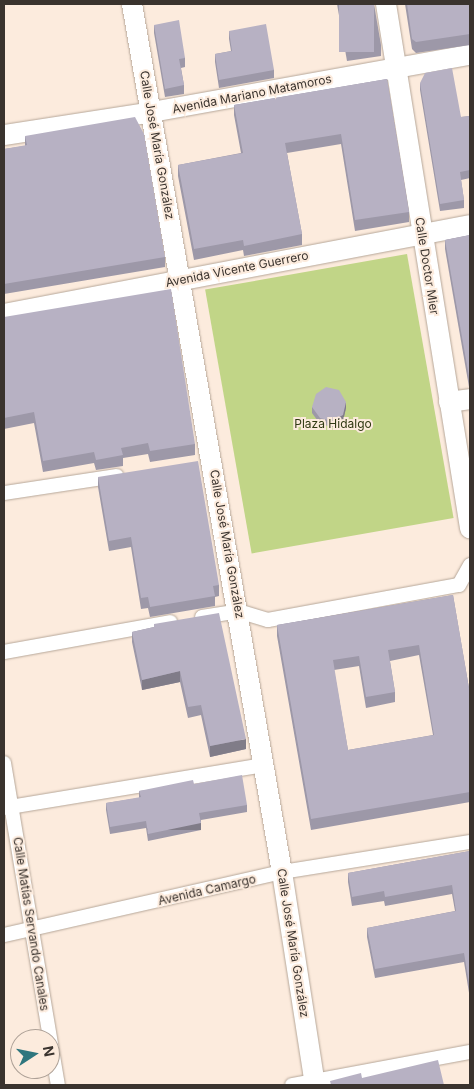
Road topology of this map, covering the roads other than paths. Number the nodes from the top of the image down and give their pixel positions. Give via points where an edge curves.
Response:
1 (132, 4) edge
2 (386, 4) edge
3 (470, 54) edge
4 (398, 67) junction
5 (152, 112) junction
6 (4, 135) edge
7 (470, 225) edge
8 (422, 234) junction
9 (181, 280) junction
10 (4, 314) edge
11 (470, 399) edge
12 (449, 402) junction
13 (127, 474) edge
14 (4, 494) edge
15 (470, 528) edge
16 (470, 565) edge
17 (238, 611) junction
18 (4, 652) edge
19 (4, 763) edge
20 (264, 766) junction
21 (8, 807) edge
22 (470, 842) edge
23 (282, 872) junction
24 (32, 930) junction
25 (4, 935) edge
26 (470, 1052) edge
27 (315, 1083) edge
28 (58, 1085) edge
29 (292, 1085) edge

1 - 5 main road, Calle José María González
2 - 4 main road, Calle Doctor Mier
3 - 4 main road, Avenida Mariano Matamoros
4 - 5 main road, Avenida Mariano Matamoros
4 - 8 main road, Calle Doctor Mier
5 - 6 main road, Avenida Mariano Matamoros
5 - 9 main road, Calle José María González
7 - 8 main road, Avenida Vicente Guerrero
8 - 9 main road, Avenida Vicente Guerrero
8 - 12 main road, Calle Doctor Mier
9 - 10 main road, Avenida Vicente Guerrero
9 - 17 main road, Calle José María González via 203,462
11 - 12 main road
12 - 15 main road, Calle Doctor Mier
13 - 14 street
16 - 17 street via 459,585 268,620
17 - 18 street
17 - 20 main road, Calle José María González
19 - 21 street, Calle Matías Servando Canales
20 - 21 street
20 - 23 main road, Calle José María González
21 - 24 street, Calle Matías Servando Canales
22 - 23 street, Avenida Camargo
23 - 24 street, Avenida Camargo
23 - 27 main road, Calle José María González
24 - 25 street, Avenida Camargo
24 - 28 street, Calle Matías Servando Canales
26 - 27 street
27 - 29 street

